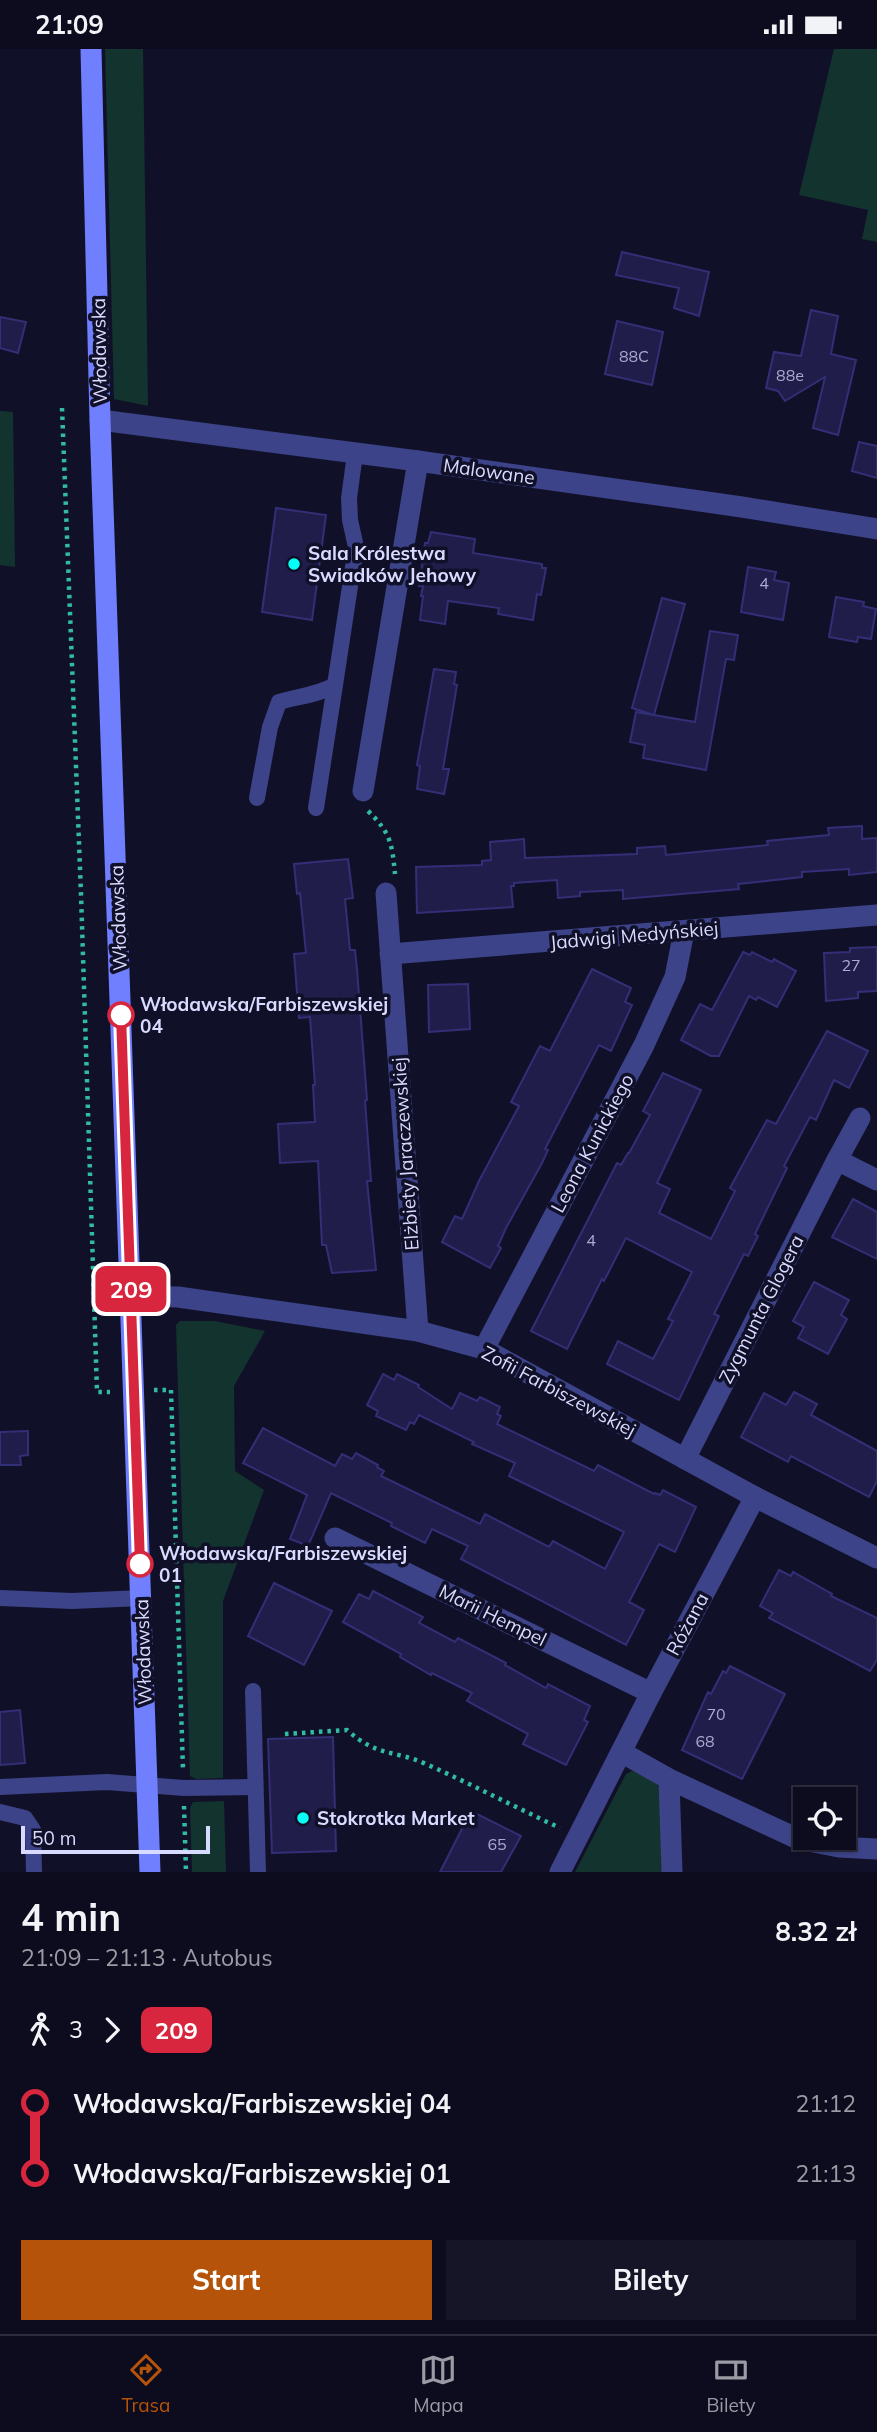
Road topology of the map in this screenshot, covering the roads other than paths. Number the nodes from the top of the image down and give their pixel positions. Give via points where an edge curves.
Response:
1 (91, 49) edge
2 (100, 420) junction
3 (355, 454) junction
4 (418, 461) junction
5 (877, 529) edge
6 (335, 685) junction
7 (363, 791) road end
8 (257, 798) dead end
9 (316, 808) dead end
10 (390, 888) road end
11 (877, 915) edge
12 (684, 931) junction
13 (390, 954) junction
14 (860, 1118) dead end
15 (837, 1160) junction
16 (877, 1180) edge
17 (131, 1296) junction
18 (418, 1331) junction
19 (484, 1349) junction
20 (685, 1459) junction
21 (755, 1497) junction
22 (335, 1538) dead end
23 (877, 1558) edge
24 (0, 1598) edge
25 (142, 1598) junction
26 (253, 1691) dead end
27 (650, 1693) junction
28 (621, 1752) junction
29 (669, 1779) junction
30 (147, 1785) junction
31 (0, 1787) edge
32 (255, 1787) junction
33 (0, 1812) edge
34 (877, 1849) edge
35 (34, 1872) edge
36 (150, 1872) edge
37 (258, 1872) edge
38 (560, 1872) edge
39 (672, 1872) edge

1 - 2 main road, Włodawska
2 - 3 street, Malowane
2 - 17 main road, Włodawska
3 - 4 street, Malowane
3 - 6 lane via 349,499 356,547
4 - 5 street, Malowane
4 - 7 street
6 - 8 lane via 321,693 279,702
6 - 9 lane
10 - 13 street, Elżbiety Jaraczewskiej
11 - 12 street, Jadwigi Medyńskiej
12 - 13 street, Jadwigi Medyńskiej
12 - 19 street, Leona Kunickiego via 676,977 644,1045
13 - 18 street, Elżbiety Jaraczewskiej
14 - 15 street, Zygmunta Glogera
15 - 16 street
15 - 20 street, Zygmunta Glogera
17 - 18 street, Zofii Farbiszewskiej via 178,1297
17 - 25 main road, Włodawska
18 - 19 street, Zofii Farbiszewskiej
19 - 20 street, Zofii Farbiszewskiej
20 - 21 street, Zofii Farbiszewskiej
21 - 23 street, Zofii Farbiszewskiej
21 - 27 street, Różana
22 - 27 street, Marii Hempel
24 - 25 lane
25 - 30 main road, Włodawska
26 - 32 lane
27 - 28 street, Różana
28 - 29 street
28 - 38 street, Różana
29 - 34 street via 798,1839
29 - 39 street
30 - 31 lane via 107,1782
30 - 32 lane
30 - 36 main road, Włodawska
32 - 37 lane
33 - 35 lane via 25,1818 33,1831

